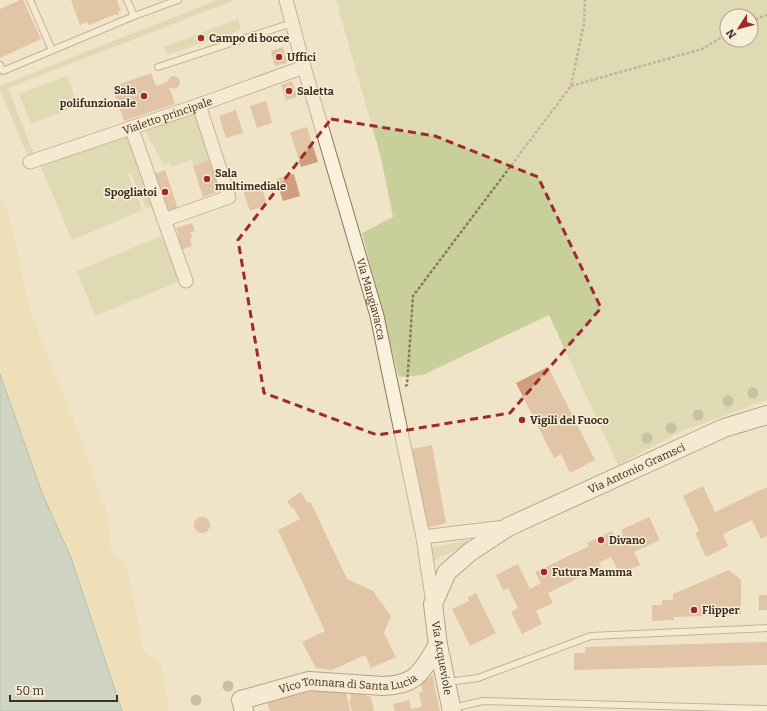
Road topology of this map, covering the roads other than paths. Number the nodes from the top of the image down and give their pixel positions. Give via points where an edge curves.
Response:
1 (30, 0) edge
2 (128, 0) edge
3 (178, 0) edge
4 (286, 0) edge
5 (134, 16) junction
6 (292, 23) junction
7 (52, 50) junction
8 (0, 65) edge
9 (158, 67) dead end
10 (304, 67) junction
11 (199, 104) junction
12 (131, 128) junction
13 (30, 162) dead end
14 (164, 220) junction
15 (186, 280) dead end
16 (767, 415) edge
17 (508, 527) junction
18 (423, 537) junction
19 (433, 604) junction
20 (767, 628) edge
21 (438, 645) junction
22 (446, 683) junction
23 (242, 705) edge
24 (767, 709) edge
25 (452, 710) edge
26 (736, 710) edge

1 - 7 lane
2 - 5 lane
3 - 5 lane
4 - 6 street, Via Mangiavacca
5 - 7 lane
6 - 9 lane
6 - 10 street, Via Mangiavacca
7 - 8 lane via 3,71
10 - 11 street, Vialetto principale
10 - 18 street, Via Mangiavacca via 377,316
11 - 12 street, Vialetto principale
11 - 14 street via 229,197
12 - 13 street, Vialetto principale
12 - 14 street
14 - 15 street
16 - 17 main road, Via Antonio Gramsci via 724,428
17 - 18 street, Via Antonio Gramsci
17 - 19 main road, Via Antonio Gramsci via 470,552 447,572
18 - 19 street, Via Mangiavacca
19 - 21 main road, Via Acqueviole
20 - 22 lane via 591,636 478,678
21 - 22 main road, Via Acqueviole
21 - 23 main road, Vico Tonnara di Santa Lucia via 418,675 402,684 383,686 309,681
22 - 25 main road, Via Acqueviole
24 - 26 lane
25 - 26 lane via 483,701

